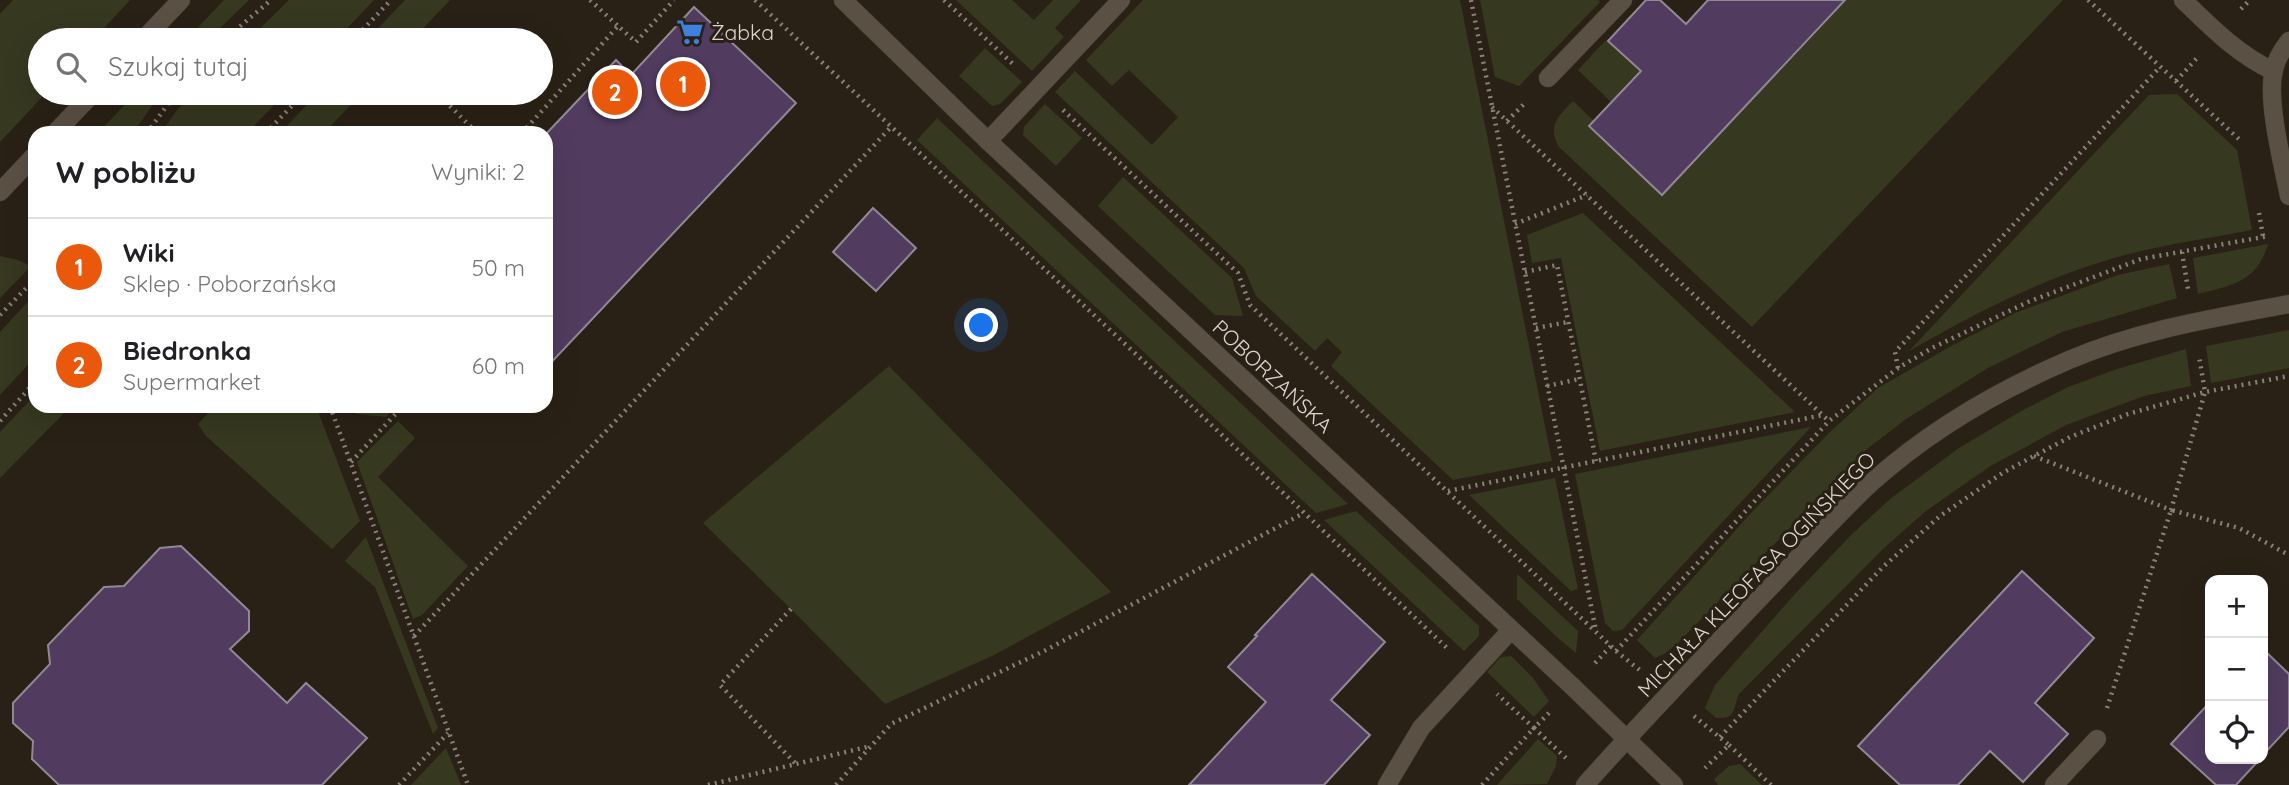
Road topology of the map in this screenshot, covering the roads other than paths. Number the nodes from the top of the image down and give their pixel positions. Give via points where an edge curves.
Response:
1 (181, 0) edge
2 (843, 0) edge
3 (1121, 0) edge
4 (1623, 0) edge
5 (2183, 0) edge
6 (154, 28) edge
7 (2289, 41) edge
8 (2273, 71) junction
9 (1548, 78) dead end
10 (82, 105) edge
11 (62, 126) edge
12 (988, 141) junction
13 (28, 162) edge
14 (0, 192) edge
15 (2289, 196) edge
16 (2289, 304) edge
17 (1511, 630) junction
18 (2097, 739) road end
19 (1626, 740) junction
20 (1387, 785) edge
21 (1584, 785) edge
22 (1674, 785) edge
23 (2053, 785) edge

1 - 6 street
2 - 12 street, POBORZAŃSKA
3 - 12 street
4 - 9 street
5 - 8 street via 2232,46
7 - 8 street
8 - 15 street via 2272,96
10 - 11 street
12 - 17 street, POBORZAŃSKA
13 - 14 street
16 - 19 street, MICHAŁA KLEOFASA OGIŃSKIEGO via 2192,321 2129,338 2069,360 1951,423 1872,482
17 - 19 street, POBORZAŃSKA
17 - 20 street via 1421,728
18 - 23 street
19 - 21 street, MICHAŁA KLEOFASA OGIŃSKIEGO
19 - 22 street, POBORZAŃSKA

